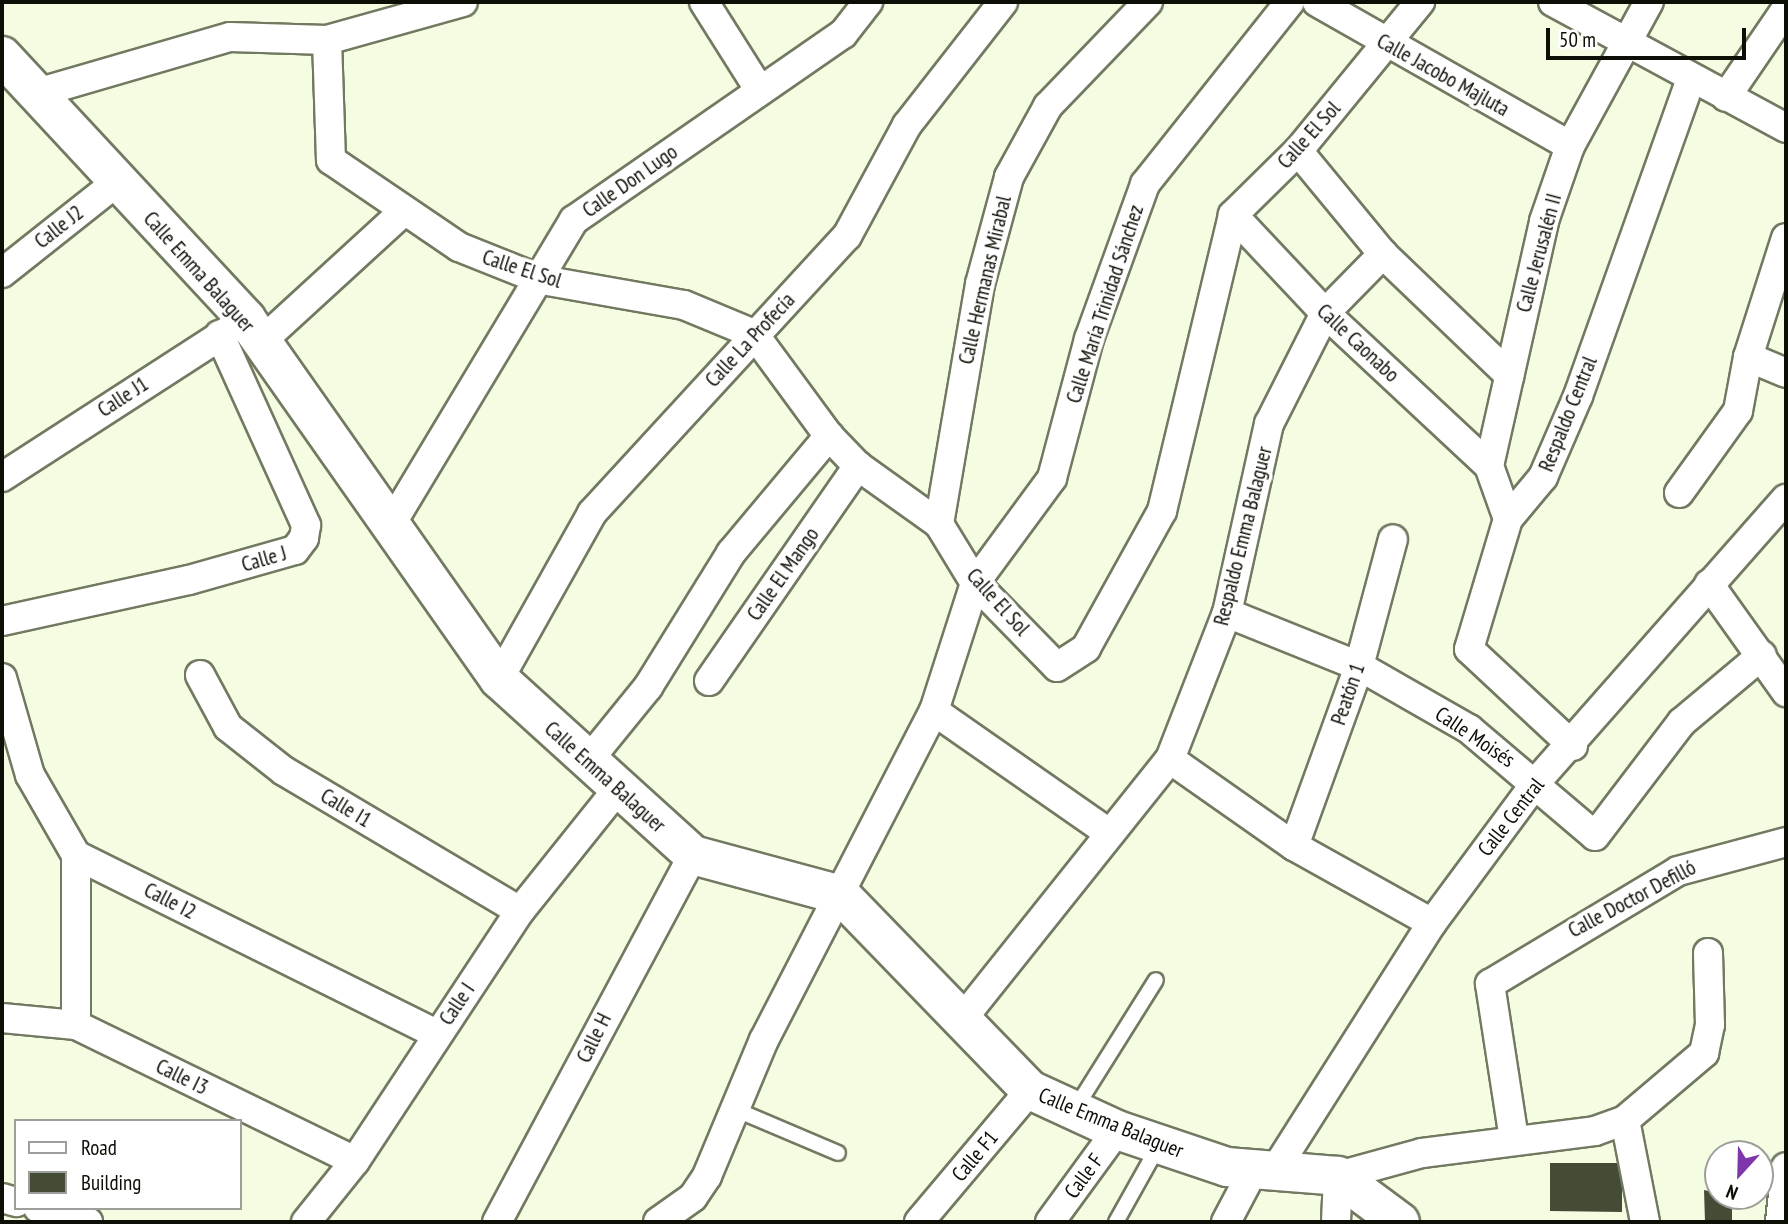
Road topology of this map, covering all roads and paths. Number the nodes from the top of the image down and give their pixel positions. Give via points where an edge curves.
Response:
1 (463, 2) edge
2 (704, 2) edge
3 (868, 2) edge
4 (1003, 2) edge
5 (1148, 2) edge
6 (1290, 2) edge
7 (1317, 2) edge
8 (1420, 2) edge
9 (1553, 2) edge
10 (1649, 2) edge
11 (412, 9) edge
12 (1786, 9) edge
13 (327, 40) junction
14 (1622, 44) junction
15 (1387, 45) junction
16 (2, 56) edge
17 (1690, 78) junction
18 (759, 89) junction
19 (37, 93) junction
20 (1726, 97) junction
21 (1786, 128) edge
22 (1570, 146) junction
23 (1298, 151) junction
24 (117, 182) junction
25 (402, 213) junction
26 (1233, 215) junction
27 (1786, 238) edge
28 (1383, 254) junction
29 (2, 273) edge
30 (542, 280) junction
31 (1325, 313) junction
32 (242, 332) junction
33 (754, 334) junction
34 (1748, 357) junction
35 (1786, 373) edge
36 (1509, 375) junction
37 (829, 436) junction
38 (858, 466) junction
39 (1489, 466) junction
40 (2, 477) edge
41 (1679, 493) dead end
42 (1786, 499) edge
43 (1508, 519) junction
44 (939, 524) junction
45 (390, 526) junction
46 (1393, 539) dead end
47 (975, 583) junction
48 (1709, 583) junction
49 (1227, 613) junction
50 (2, 621) edge
51 (1762, 655) junction
52 (1359, 666) junction
53 (200, 676) dead end
54 (2, 678) edge
55 (499, 679) junction
56 (709, 681) dead end
57 (1786, 691) edge
58 (934, 711) junction
59 (1573, 746) junction
60 (1170, 759) junction
61 (587, 762) junction
62 (1537, 781) junction
63 (616, 791) junction
64 (1109, 833) junction
65 (1786, 842) edge
66 (1294, 846) junction
67 (76, 855) junction
68 (693, 855) junction
69 (842, 895) junction
70 (520, 911) junction
71 (1432, 923) junction
72 (1708, 953) dead end
73 (1156, 980) dead end
74 (2, 1018) edge
75 (959, 1023) junction
76 (76, 1025) junction
77 (436, 1034) junction
78 (1030, 1090) junction
79 (732, 1108) junction
80 (1074, 1110) junction
81 (1625, 1120) junction
82 (1117, 1130) junction
83 (1514, 1139) junction
84 (1159, 1145) junction
85 (838, 1153) dead end
86 (355, 1161) junction
87 (1266, 1167) junction
88 (1786, 1167) edge
89 (1338, 1175) junction
90 (45, 1210) edge
91 (88, 1222) edge
92 (306, 1222) edge
93 (497, 1222) edge
94 (658, 1222) edge
95 (919, 1222) edge
96 (1050, 1222) edge
97 (1116, 1222) edge
98 (1226, 1222) edge
99 (1336, 1222) edge
100 (1400, 1222) edge
101 (1645, 1222) edge
102 (1780, 1222) edge

1 - 11 street
2 - 18 street
3 - 18 street, Calle Don Lugo via 843,33
4 - 33 street, Calle La Profecía via 907,125 847,236
5 - 44 street, Calle Hermanas Mirabal via 1048,106 1009,177 980,284
6 - 47 street, Calle María Trinidad Sánchez via 1145,184 1089,339 1052,478
7 - 15 street, Calle Jacobo Majluta
8 - 15 street, Calle El Sol
9 - 14 street
10 - 14 street, Calle Jerusalén II
11 - 13 street
12 - 20 street
13 - 19 street via 230,37
13 - 25 street, Calle El Sol via 331,160
14 - 17 street
14 - 22 street, Calle Jerusalén II
15 - 22 street, Calle Jacobo Majluta
15 - 23 street, Calle El Sol
16 - 19 street, Calle Emma Balaguer
17 - 20 street
17 - 43 street, Respaldo Central via 1578,396 1543,477
18 - 30 street, Calle Don Lugo via 574,220
19 - 24 street, Calle Emma Balaguer
20 - 21 street
22 - 36 street, Calle Jerusalén II via 1544,222
23 - 26 street, Calle El Sol
23 - 28 street
24 - 29 street, Calle J2
24 - 32 street, Calle Emma Balaguer
25 - 30 street, Calle El Sol via 459,247
25 - 32 street, Calle J1
26 - 31 street, Calle Caonabo
26 - 47 street, Calle El Sol via 1162,510 1086,648 1057,667
27 - 34 street
28 - 31 street, Respaldo Emma Balaguer
28 - 36 street
30 - 33 street, Calle El Sol via 684,304
30 - 45 street, Calle Don Lugo
31 - 39 street, Calle Caonabo
31 - 49 street, Respaldo Emma Balaguer via 1269,424
32 - 40 street, Calle J1
32 - 45 street, Calle Emma Balaguer
32 - 50 street, Calle J via 306,525 295,550 190,580
33 - 37 street, Calle El Sol
33 - 55 street, Calle La Profecía via 592,513
34 - 35 street
34 - 41 street via 1738,411
36 - 39 street, Calle Jerusalén II
37 - 38 street, Calle El Sol
37 - 61 street via 731,553 648,687
38 - 44 street, Calle El Sol
38 - 56 street, Calle El Mango
39 - 43 street
42 - 48 street, Calle Central
43 - 59 street, Respaldo Central via 1469,649
44 - 47 street, Calle El Sol
45 - 55 street, Calle Emma Balaguer
46 - 52 street, Peatón 1
47 - 58 street, Calle María Trinidad Sánchez
48 - 51 street
48 - 59 street, Calle Central
49 - 52 street, Calle Moisés
49 - 60 street, Respaldo Emma Balaguer
51 - 57 street
51 - 62 street, Calle Moisés via 1682,722 1594,836
52 - 62 street, Calle Moisés via 1469,729
52 - 66 street, Peatón 1
53 - 70 street, Calle I1 via 228,727 284,771
54 - 67 street via 30,775
55 - 61 street, Calle Emma Balaguer
58 - 64 street
58 - 69 street, Calle María Trinidad Sánchez
59 - 62 street, Calle Central
60 - 64 street, Respaldo Emma Balaguer
60 - 66 street
61 - 63 street, Calle Emma Balaguer
62 - 71 street, Calle Central
63 - 68 street, Calle Emma Balaguer
63 - 70 street, Calle I
64 - 75 street, Respaldo Emma Balaguer
65 - 83 street, Calle Doctor Defilló via 1678,871 1490,984
66 - 71 street
67 - 76 street
67 - 77 street, Calle I2
68 - 69 street, Calle Emma Balaguer
68 - 93 street, Calle H
69 - 75 street, Calle Emma Balaguer
69 - 79 street, Calle María Trinidad Sánchez
70 - 77 street, Calle I
71 - 87 street, Calle Central
72 - 81 street via 1710,1025 1704,1053
73 - 80 lane
74 - 76 street, Calle I3
75 - 78 street, Calle Emma Balaguer
76 - 86 street, Calle I3
77 - 86 street, Calle I
78 - 80 street, Calle Emma Balaguer
78 - 95 street, Calle F1
79 - 85 lane
79 - 94 street, Calle María Trinidad Sánchez via 707,1176 693,1196
80 - 82 street, Calle Emma Balaguer
81 - 83 street via 1595,1131
81 - 101 street
82 - 84 street, Calle Emma Balaguer
82 - 96 street, Calle F
83 - 89 street via 1422,1153
84 - 87 street, Calle Emma Balaguer via 1227,1167
84 - 97 lane
86 - 92 street, Calle I
87 - 89 street, Calle Emma Balaguer
87 - 98 street, Calle Central
88 - 102 street
89 - 99 street
89 - 100 street, Calle Emma Balaguer
90 - 91 street

